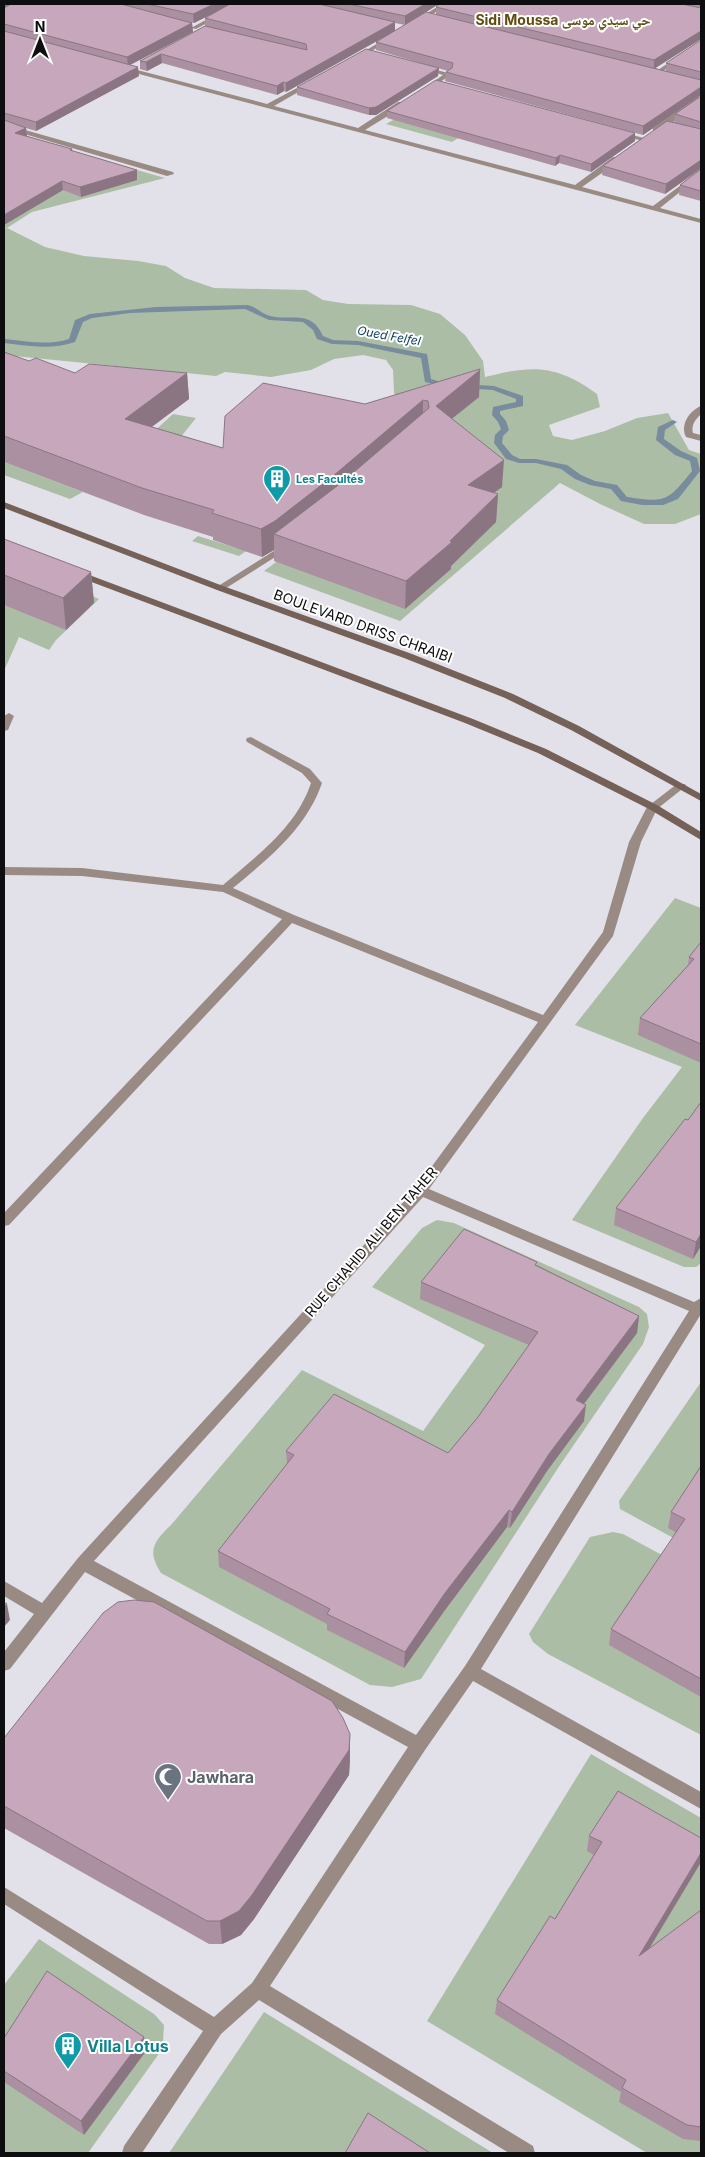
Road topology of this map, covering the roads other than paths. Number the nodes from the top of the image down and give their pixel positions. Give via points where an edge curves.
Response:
1 (239, 4) edge
2 (446, 4) edge
3 (424, 18) junction
4 (434, 20) edge
5 (184, 26) edge
6 (406, 29) edge
7 (398, 33) edge
8 (701, 43) edge
9 (365, 52) junction
10 (375, 54) edge
11 (352, 60) edge
12 (110, 64) edge
13 (412, 64) edge
14 (137, 65) edge
15 (129, 70) junction
16 (646, 72) edge
17 (656, 74) junction
18 (665, 76) edge
19 (318, 79) edge
20 (445, 86) edge
21 (701, 99) edge
22 (406, 101) edge
23 (267, 107) junction
24 (664, 125) junction
25 (4, 126) edge
26 (673, 127) edge
27 (605, 129) edge
28 (359, 131) junction
29 (643, 139) junction
30 (636, 144) edge
31 (622, 155) edge
32 (701, 172) edge
33 (170, 174) dead end
34 (578, 187) junction
35 (654, 208) junction
36 (701, 221) edge
37 (701, 409) edge
38 (701, 438) edge
39 (4, 505) edge
40 (294, 541) edge
41 (66, 570) edge
42 (220, 588) junction
43 (9, 716) dead end
44 (4, 728) edge
45 (251, 740) dead end
46 (681, 786) junction
47 (701, 798) edge
48 (653, 807) junction
49 (701, 837) edge
50 (4, 871) edge
51 (225, 889) junction
52 (290, 918) junction
53 (544, 1020) junction
54 (421, 1190) junction
55 (4, 1221) edge
56 (699, 1306) edge
57 (83, 1563) junction
58 (4, 1588) edge
59 (44, 1612) junction
60 (4, 1664) edge
61 (470, 1671) junction
62 (419, 1745) junction
63 (701, 1801) edge
64 (4, 1895) edge
65 (258, 1989) junction
66 (215, 2028) junction
67 (130, 2153) edge
68 (526, 2153) edge

1 - 5 street via 194,32
2 - 3 street
3 - 4 street
3 - 6 street
7 - 9 street
8 - 17 street
9 - 10 street
9 - 11 street
12 - 15 street
13 - 20 street via 449,74 433,85
14 - 15 street
15 - 23 street
16 - 17 street
17 - 18 street
19 - 23 street
21 - 24 street
22 - 28 street
23 - 28 street
24 - 26 street
24 - 29 street
25 - 33 street
27 - 29 street
28 - 34 street
29 - 30 street
31 - 34 street
32 - 35 street
34 - 35 street
35 - 36 street
37 - 38 street via 690,419 687,428 689,434
39 - 42 main road, BOULEVARD DRISS CHRAIBI
40 - 42 street
41 - 48 main road via 469,721 542,751
42 - 46 main road, BOULEVARD DRISS CHRAIBI via 509,696
43 - 44 street
45 - 51 street via 306,771 317,783 314,798 297,824
46 - 47 main road, BOULEVARD DRISS CHRAIBI
46 - 48 street, RUE CHAHID ALI BEN TAHER
48 - 49 main road
48 - 53 street, RUE CHAHID ALI BEN TAHER via 635,842 609,933
50 - 51 street via 82,872
51 - 52 street
52 - 53 street
52 - 55 street
53 - 54 street, RUE CHAHID ALI BEN TAHER
54 - 56 street
54 - 57 street, RUE CHAHID ALI BEN TAHER
56 - 61 street
57 - 59 street, RUE CHAHID ALI BEN TAHER
57 - 62 street
58 - 59 street
59 - 60 street, RUE CHAHID ALI BEN TAHER
61 - 62 street
61 - 63 street
62 - 65 street
64 - 66 street
65 - 66 street
65 - 68 street
66 - 67 street

